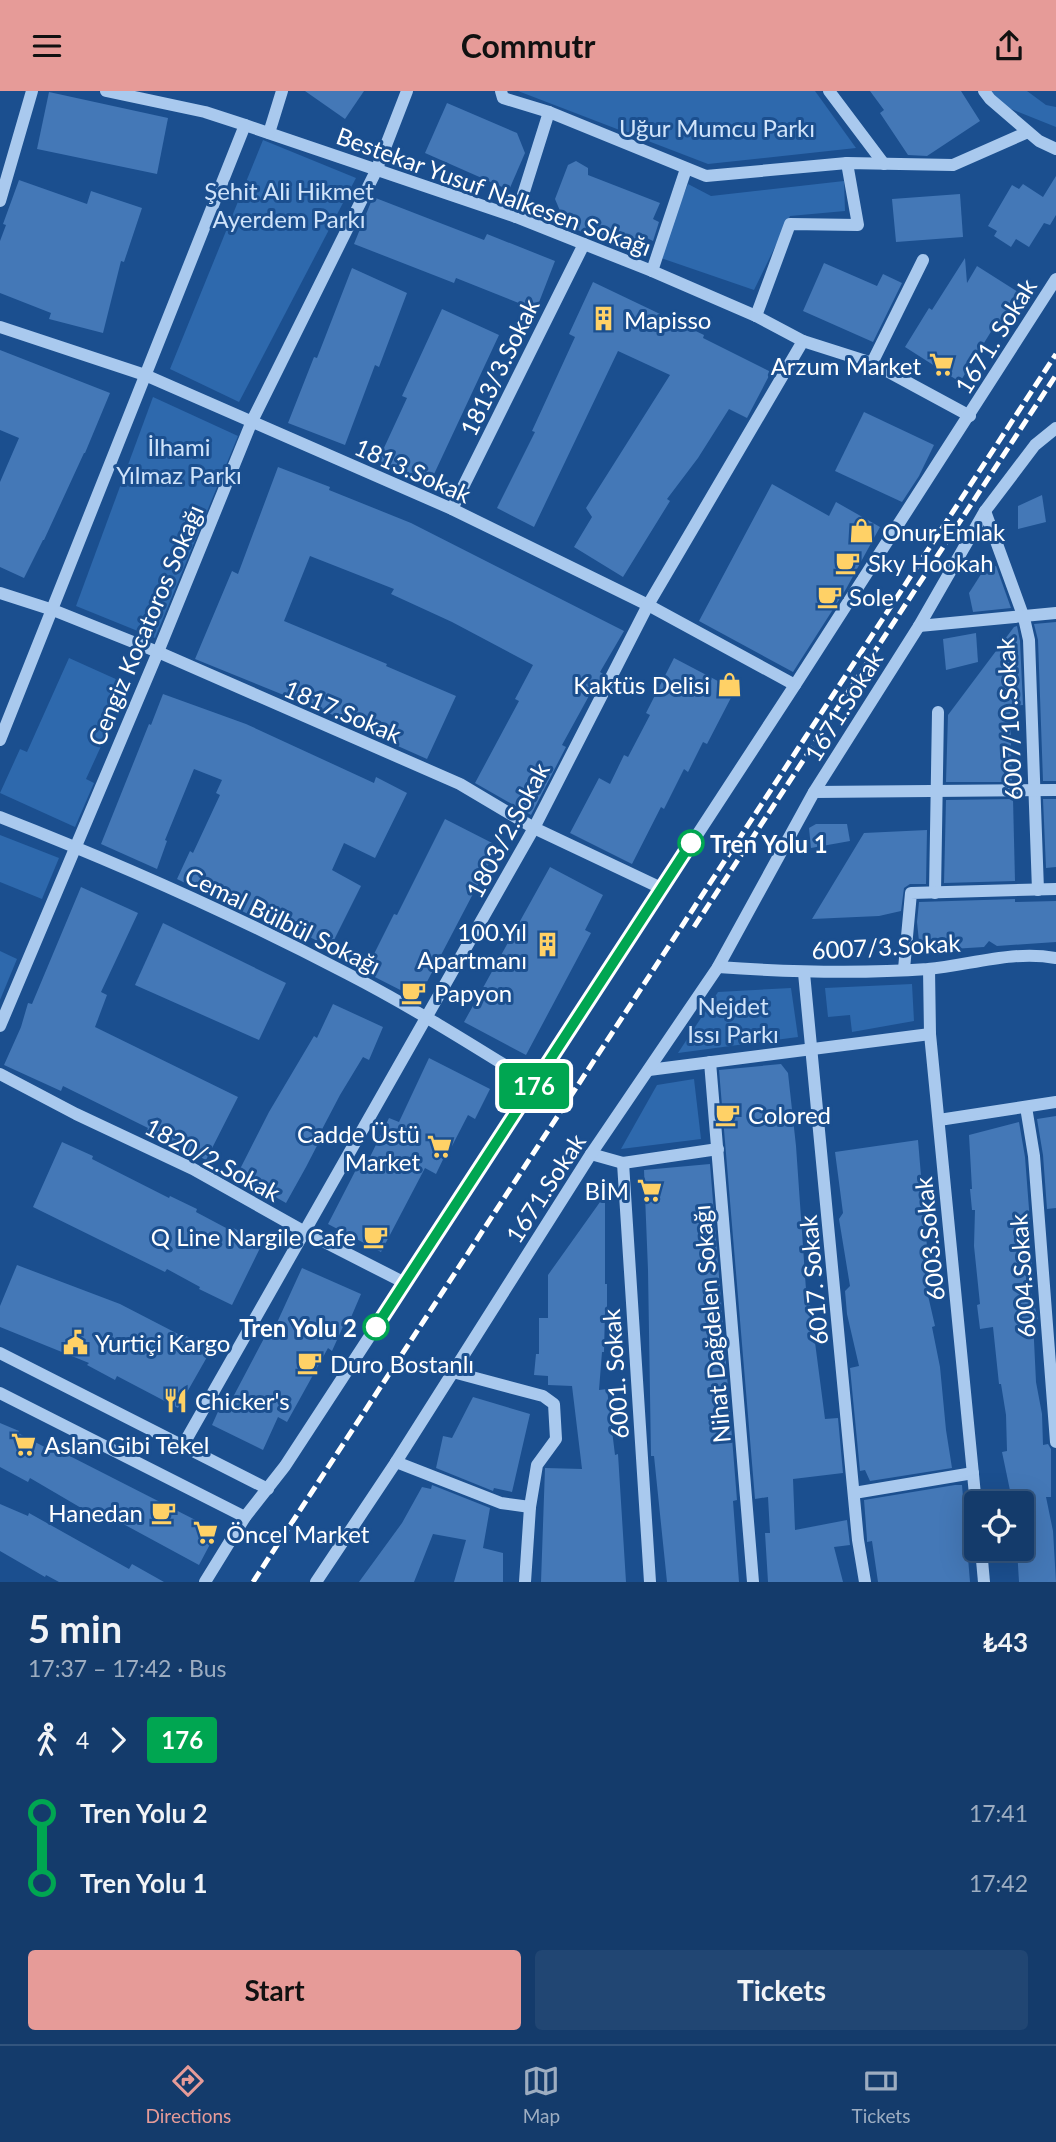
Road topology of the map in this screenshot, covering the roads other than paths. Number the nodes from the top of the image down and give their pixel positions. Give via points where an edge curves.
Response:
1 (32, 91) edge
2 (106, 91) edge
3 (282, 91) edge
4 (407, 91) edge
5 (501, 91) edge
6 (829, 91) edge
7 (984, 91) edge
8 (549, 113) junction
9 (245, 124) junction
10 (1028, 132) junction
11 (269, 133) junction
12 (1056, 149) edge
13 (846, 163) junction
14 (884, 164) junction
15 (686, 169) junction
16 (376, 171) junction
17 (0, 201) edge
18 (516, 217) junction
19 (584, 244) junction
20 (923, 260) dead end
21 (652, 271) junction
22 (1056, 279) edge
23 (756, 316) junction
24 (0, 327) edge
25 (803, 341) junction
26 (872, 363) junction
27 (145, 375) junction
28 (970, 416) junction
29 (251, 421) junction
30 (1056, 429) edge
31 (452, 509) junction
32 (985, 511) junction
33 (0, 593) edge
34 (648, 605) junction
35 (52, 610) junction
36 (1056, 613) edge
37 (1024, 618) junction
38 (919, 626) junction
39 (158, 652) junction
40 (795, 685) junction
41 (938, 712) dead end
42 (0, 740) edge
43 (1056, 790) edge
44 (937, 791) junction
45 (814, 792) junction
46 (1034, 792) junction
47 (0, 817) edge
48 (534, 828) junction
49 (75, 846) junction
50 (661, 888) junction
51 (1056, 889) edge
52 (1038, 890) junction
53 (935, 893) junction
54 (1056, 958) edge
55 (718, 967) junction
56 (929, 968) junction
57 (904, 969) junction
58 (804, 973) junction
59 (426, 1018) junction
60 (0, 1026) edge
61 (930, 1034) junction
62 (811, 1049) junction
63 (710, 1062) junction
64 (649, 1070) junction
65 (0, 1074) edge
66 (535, 1084) junction
67 (1056, 1102) edge
68 (1026, 1107) junction
69 (939, 1120) junction
70 (718, 1149) junction
71 (591, 1154) junction
72 (623, 1163) junction
73 (305, 1232) junction
74 (405, 1283) junction
75 (0, 1353) edge
76 (453, 1372) junction
77 (0, 1393) edge
78 (1056, 1442) edge
79 (182, 1447) junction
80 (396, 1462) junction
81 (973, 1473) junction
82 (268, 1489) junction
83 (975, 1491) edge
84 (854, 1493) junction
85 (530, 1507) junction
86 (245, 1517) junction
87 (982, 1561) edge
88 (205, 1582) edge
89 (316, 1582) edge
90 (525, 1582) edge
91 (650, 1582) edge
92 (753, 1582) edge
93 (865, 1582) edge
94 (984, 1582) edge

1 - 17 street
2 - 9 street, Bestekar Yusuf Nalkesen Sokağı
3 - 11 street
4 - 16 street, Cengiz Kocatoros Sokağı
5 - 8 street via 503,98
6 - 14 street
7 - 10 street
8 - 15 street
8 - 18 street
9 - 11 street, Bestekar Yusuf Nalkesen Sokağı
9 - 27 street
10 - 12 street
10 - 14 street via 953,165
11 - 16 street, Bestekar Yusuf Nalkesen Sokağı
13 - 14 street
13 - 15 street via 706,176
13 - 23 street via 858,225 790,224
15 - 21 street
16 - 18 street, Bestekar Yusuf Nalkesen Sokağı
16 - 29 street, Cengiz Kocatoros Sokağı
18 - 19 street, Bestekar Yusuf Nalkesen Sokağı
19 - 21 street, Bestekar Yusuf Nalkesen Sokağı
19 - 31 street, 1813/3.Sokak
20 - 26 street
21 - 23 street, Bestekar Yusuf Nalkesen Sokağı
22 - 28 street, 1671. Sokak
23 - 25 street, Bestekar Yusuf Nalkesen Sokağı
24 - 27 street, 1813.Sokak
25 - 26 street, Bestekar Yusuf Nalkesen Sokağı
25 - 34 street, 1803/2.Sokak
26 - 28 street, Bestekar Yusuf Nalkesen Sokağı
27 - 29 street, 1813.Sokak
27 - 35 street
28 - 40 street, 1671.Sokak
29 - 31 street, 1813.Sokak
29 - 39 street, Cengiz Kocatoros Sokağı
30 - 32 street, 1671.Sokak via 1035,445
31 - 34 street, 1813.Sokak
32 - 37 street, 6007/10.Sokak
32 - 38 street, 1671.Sokak
33 - 35 street, 1817.Sokak
34 - 40 street, 1813.Sokak
34 - 48 street, 1803/2.Sokak
35 - 39 street, 1817.Sokak
35 - 42 street
36 - 37 street
37 - 38 street
37 - 46 street, 6007/10.Sokak via 1029,641
38 - 45 street, 1671.Sokak
39 - 48 street, 1817.Sokak via 460,784
39 - 49 street, Cengiz Kocatoros Sokağı
40 - 50 street, 1671.Sokak
41 - 44 street
43 - 46 street
44 - 45 street
44 - 46 street
44 - 53 street
45 - 55 street, 1671.Sokak
46 - 52 street, 6007/10.Sokak
47 - 49 street, Cemal Bülbül Sokağı
48 - 50 street, 1817.Sokak
48 - 59 street, 1803/2.Sokak
49 - 59 street, Cemal Bülbül Sokağı via 313,957
49 - 60 street, Cengiz Kocatoros Sokağı
50 - 66 street, 1671.Sokak
51 - 52 street
52 - 53 street
53 - 57 street via 911,893
54 - 56 street, 6007/3.Sokak via 1020,956
55 - 58 street, 6007/3.Sokak
55 - 64 street, 1671.Sokak
56 - 57 street, 6007/3.Sokak
56 - 61 street, 6003.Sokak
57 - 58 street, 6007/3.Sokak
58 - 62 street, 6017. Sokak
59 - 66 street, Cemal Bülbül Sokağı
59 - 73 street, 1803/2.Sokak
61 - 62 street
61 - 69 street, 6003.Sokak
62 - 63 street
62 - 84 street, 6017. Sokak
63 - 64 street
63 - 70 street, Nihat Dağdelen Sokağı
64 - 71 street, 1671.Sokak
65 - 73 street, 1820/2.Sokak via 192,1169
66 - 74 street, 1671.Sokak
67 - 68 street
68 - 69 street
68 - 78 street, 6004.Sokak via 1034,1156
69 - 81 street, 6003.Sokak
70 - 72 street
70 - 92 street, Nihat Dağdelen Sokağı
71 - 72 street
71 - 76 street, 1671.Sokak
72 - 91 street, 6001. Sokak
73 - 74 street, 1820/2.Sokak
73 - 79 street, 1803/2.Sokak
74 - 82 street, 1671.Sokak
75 - 79 street
76 - 80 street, 1671.Sokak
76 - 85 street via 544,1397 554,1405 556,1439 537,1465
77 - 86 street
79 - 82 street
80 - 85 street via 501,1503
80 - 89 street, 1671.Sokak
81 - 83 street, 6003.Sokak
81 - 84 street
82 - 86 street
84 - 93 street, 6017. Sokak
85 - 90 street
86 - 88 street
87 - 94 street

